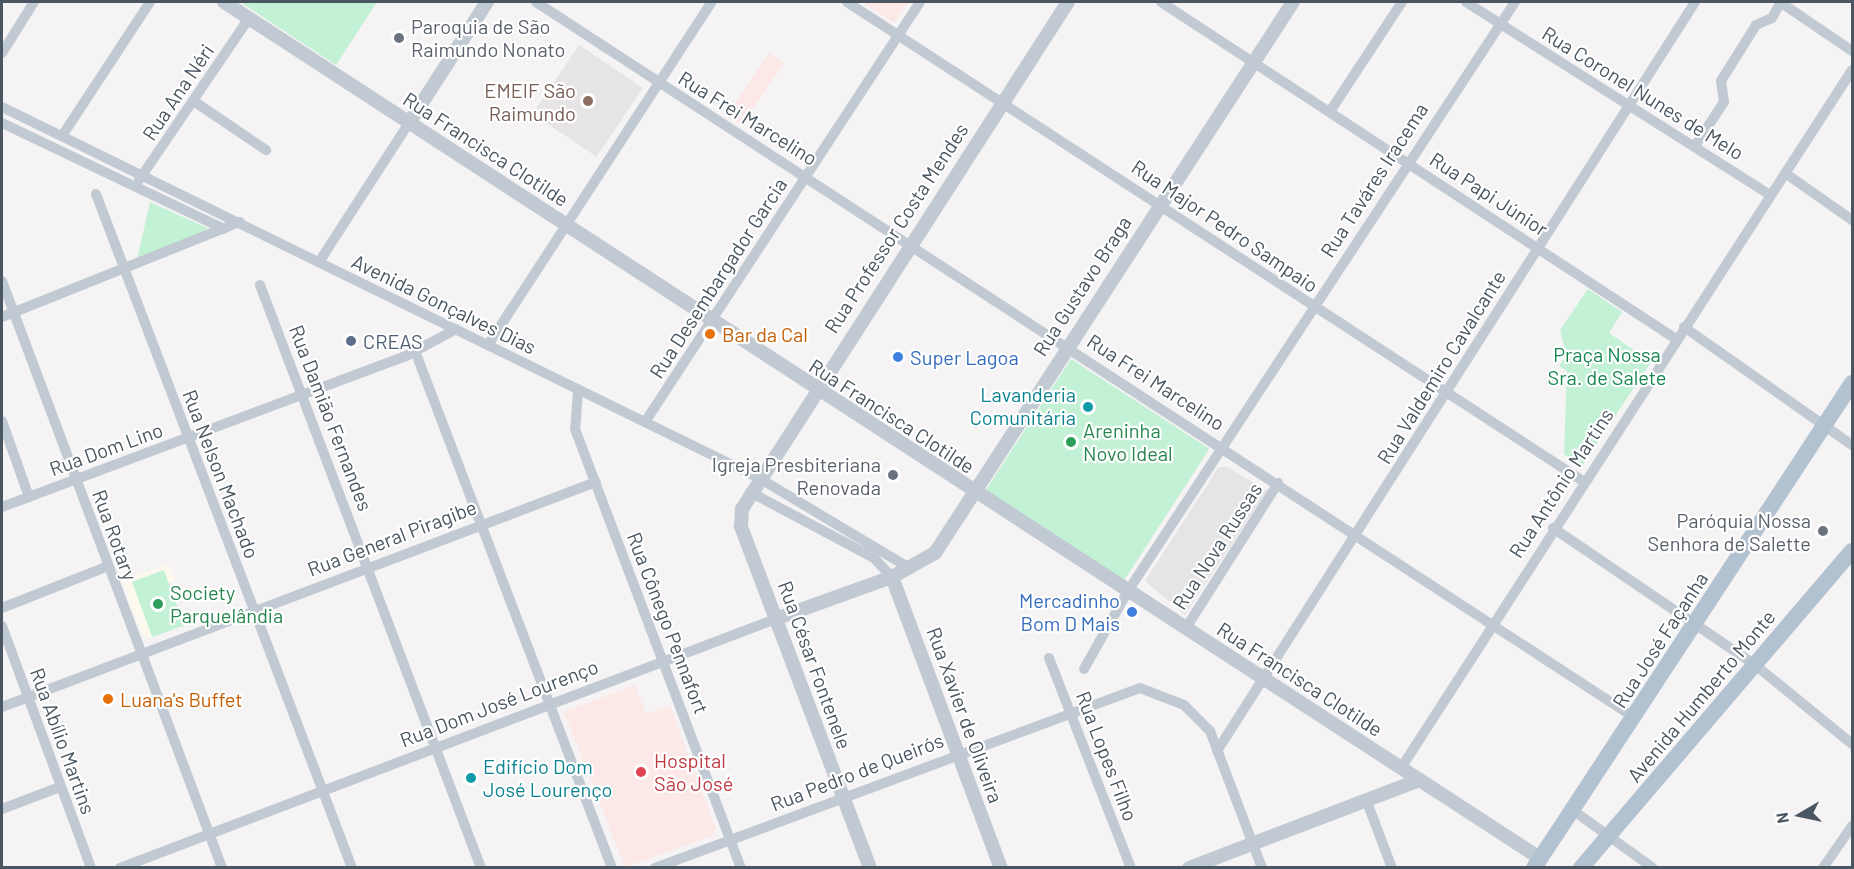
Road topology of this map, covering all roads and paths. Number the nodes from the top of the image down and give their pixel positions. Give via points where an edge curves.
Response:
1 (34, 2) edge
2 (150, 2) edge
3 (224, 2) edge
4 (487, 2) edge
5 (536, 2) edge
6 (712, 2) edge
7 (847, 2) edge
8 (920, 2) edge
9 (1068, 2) edge
10 (1161, 2) edge
11 (1293, 2) edge
12 (1402, 2) edge
13 (1466, 2) edge
14 (1515, 2) edge
15 (1695, 2) edge
16 (1781, 2) edge
17 (249, 18) junction
18 (1501, 24) junction
19 (899, 34) junction
20 (1852, 51) edge
21 (2, 53) edge
22 (1255, 62) junction
23 (1852, 70) edge
24 (659, 83) junction
25 (1002, 100) junction
26 (195, 102) junction
27 (1630, 104) junction
28 (2, 107) edge
29 (1331, 110) junction
30 (2, 123) edge
31 (409, 123) junction
32 (62, 136) junction
33 (1695, 146) junction
34 (266, 150) dead end
35 (1406, 162) junction
36 (1785, 173) junction
37 (143, 174) junction
38 (807, 175) junction
39 (135, 185) junction
40 (96, 194) dead end
41 (1770, 195) junction
42 (1159, 203) junction
43 (1852, 220) edge
44 (240, 222) junction
45 (567, 226) junction
46 (224, 229) junction
47 (909, 245) junction
48 (1538, 247) junction
49 (319, 262) junction
50 (125, 271) junction
51 (2, 281) edge
52 (260, 285) dead end
53 (1313, 306) junction
54 (13, 313) junction
55 (2, 317) edge
56 (711, 321) junction
57 (1684, 327) junction
58 (456, 329) junction
59 (1676, 339) junction
60 (488, 345) junction
61 (1066, 345) junction
62 (415, 351) junction
63 (1852, 383) edge
64 (816, 389) junction
65 (578, 390) junction
66 (1446, 390) junction
67 (302, 394) junction
68 (2, 421) edge
69 (645, 422) junction
70 (1825, 425) junction
71 (187, 438) junction
72 (1852, 445) edge
73 (1222, 447) junction
74 (759, 478) junction
75 (75, 479) junction
76 (1583, 481) junction
77 (596, 482) junction
78 (1278, 483) junction
79 (972, 491) junction
80 (750, 492) junction
81 (29, 497) junction
82 (2, 507) edge
83 (484, 522) junction
84 (1553, 528) junction
85 (1356, 534) junction
86 (863, 547) junction
87 (1852, 551) edge
88 (368, 565) junction
89 (108, 566) junction
90 (911, 569) junction
91 (892, 577) junction
92 (1128, 591) junction
93 (2, 608) edge
94 (254, 611) junction
95 (778, 618) junction
96 (1492, 622) junction
97 (1695, 623) junction
98 (2, 626) edge
99 (1186, 628) junction
100 (141, 654) junction
101 (1049, 658) dead end
102 (664, 662) junction
103 (1754, 664) junction
104 (1084, 669) dead end
105 (1262, 678) junction
106 (28, 697) junction
107 (551, 705) junction
108 (2, 707) edge
109 (1071, 710) junction
110 (1635, 718) junction
111 (1852, 744) edge
112 (437, 748) junction
113 (1217, 751) junction
114 (958, 754) junction
115 (1401, 768) junction
116 (1420, 780) junction
117 (60, 786) junction
118 (324, 790) junction
119 (843, 796) junction
120 (1367, 802) junction
121 (2, 809) edge
122 (1574, 812) junction
123 (1852, 826) edge
124 (209, 834) junction
125 (1612, 837) junction
126 (730, 840) junction
127 (1252, 843) junction
128 (1537, 863) edge
129 (91, 867) edge
130 (120, 867) edge
131 (222, 867) edge
132 (352, 867) edge
133 (482, 867) edge
134 (612, 867) edge
135 (655, 867) edge
136 (741, 867) edge
137 (870, 867) edge
138 (1001, 867) edge
139 (1131, 867) edge
140 (1189, 867) edge
141 (1262, 867) edge
142 (1392, 867) edge
143 (1581, 867) edge
144 (1653, 867) edge
145 (1823, 867) edge

1 - 21 street
2 - 32 street
3 - 17 street, Rua Francisca Clotilde
4 - 31 street
5 - 24 street, Rua Frei Marcelino
6 - 24 street
7 - 19 street, Rua Major Pedro Sampaio
8 - 19 street, Rua Desembargador Garcia
9 - 25 street, Rua Professor Costa Mendes
10 - 22 street, Rua Papi Júnior
11 - 22 street, Rua Gustavo Braga
12 - 29 street
13 - 18 street, Rua Coronel Nunes de Melo
14 - 18 street, Rua Taváres Iracema
15 - 27 street, Rua Valdemiro Cavalcante
16 - 20 street
16 - 33 street via 1772,18 1756,25 1721,81 1724,102
17 - 26 street, Rua Ana Néri
17 - 31 street, Rua Francisca Clotilde
18 - 27 street, Rua Coronel Nunes de Melo
18 - 35 street, Rua Taváres Iracema
19 - 25 street, Rua Major Pedro Sampaio
19 - 38 street, Rua Desembargador Garcia
22 - 29 street, Rua Papi Júnior
22 - 42 street, Rua Gustavo Braga
23 - 36 street, Rua Antônio Martins
24 - 38 street, Rua Frei Marcelino
24 - 45 street
25 - 42 street, Rua Major Pedro Sampaio
25 - 47 street, Rua Professor Costa Mendes
26 - 34 street
26 - 37 street, Rua Ana Néri
27 - 33 street, Rua Coronel Nunes de Melo
27 - 48 street, Rua Valdemiro Cavalcante
28 - 32 street, Avenida Gonçalves Dias
29 - 35 street, Rua Papi Júnior
30 - 39 street
31 - 45 street, Rua Francisca Clotilde
31 - 49 street
32 - 37 street, Avenida Gonçalves Dias
33 - 41 street, Rua Coronel Nunes de Melo
35 - 48 street, Rua Papi Júnior
35 - 53 street, Rua Taváres Iracema
36 - 41 street, Rua Antônio Martins
36 - 43 street
37 - 39 street, Rua Ana Néri
37 - 44 street, Avenida Gonçalves Dias
38 - 47 street, Rua Frei Marcelino
38 - 56 street, Rua Desembargador Garcia
39 - 46 street
40 - 50 street, Rua Nelson Machado
41 - 57 street, Rua Antônio Martins
42 - 53 street, Rua Major Pedro Sampaio
42 - 61 street, Rua Gustavo Braga
44 - 46 street
44 - 49 street, Avenida Gonçalves Dias
45 - 56 street, Rua Francisca Clotilde
45 - 60 street
46 - 50 street
47 - 61 street, Rua Frei Marcelino
47 - 64 street, Rua Professor Costa Mendes
48 - 59 street, Rua Papi Júnior
48 - 66 street, Rua Valdemiro Cavalcante
49 - 58 street, Avenida Gonçalves Dias
50 - 54 street
50 - 71 street, Rua Nelson Machado
51 - 54 street, Rua Rotary
52 - 67 street, Rua Damião Fernandes
53 - 66 street, Rua Major Pedro Sampaio
53 - 73 street, Rua Taváres Iracema
54 - 55 street
54 - 75 street, Rua Rotary
56 - 64 street, Rua Francisca Clotilde
56 - 69 street, Rua Desembargador Garcia
57 - 59 street, Rua Antônio Martins
57 - 70 street
58 - 60 street, Avenida Gonçalves Dias
58 - 62 street, Rua Dom Lino
59 - 76 street, Rua Antônio Martins
60 - 65 street, Avenida Gonçalves Dias
61 - 73 street, Rua Frei Marcelino
61 - 79 street, Rua Gustavo Braga
62 - 67 street, Rua Dom Lino
62 - 83 street
63 - 70 main road, Rua José Façanha
64 - 74 street, Rua Professor Costa Mendes
64 - 79 street, Rua Francisca Clotilde
65 - 69 street, Avenida Gonçalves Dias
65 - 77 street, Rua Cônego Pennafort via 573,418
66 - 76 street, Rua Major Pedro Sampaio
66 - 85 street, Rua Valdemiro Cavalcante
67 - 71 street, Rua Dom Lino
67 - 88 street, Rua Damião Fernandes
68 - 81 street
69 - 74 street, Avenida Gonçalves Dias
70 - 72 street
70 - 97 main road, Rua José Façanha
71 - 75 street, Rua Dom Lino
71 - 94 street, Rua Nelson Machado
73 - 78 street, Rua Frei Marcelino
73 - 92 street, Rua Taváres Iracema
74 - 80 street, Rua César Fontenele
74 - 86 street, Avenida Gonçalves Dias
75 - 81 street, Rua Dom Lino
75 - 89 street, Rua Rotary
76 - 84 street, Rua Antônio Martins
77 - 83 street, Rua General Piragibe
77 - 102 street, Rua Cônego Pennafort
78 - 85 street, Rua Frei Marcelino
78 - 99 street, Rua Nova Russas
79 - 90 street, Rua Gustavo Braga via 935,553
79 - 92 street, Rua Francisca Clotilde
80 - 86 street, Avenida Gonçalves Dias
80 - 95 street, Rua César Fontenele via 741,526
81 - 82 street, Rua Dom Lino
83 - 88 street, Rua General Piragibe
83 - 107 street
84 - 96 street, Rua Antônio Martins
84 - 97 street
85 - 96 street, Rua Frei Marcelino
85 - 105 street, Rua Valdemiro Cavalcante
86 - 90 street, Avenida Gonçalves Dias
86 - 91 street, Avenida Gonçalves Dias
87 - 103 main road, Avenida Humberto Monte
88 - 94 street, Rua General Piragibe
88 - 112 street, Rua Damião Fernandes
89 - 93 street
89 - 100 street, Rua Rotary
90 - 91 street, Rua Gustavo Braga
91 - 95 street, Rua Dom José Lourenço
91 - 114 street, Rua Xavier de Oliveira
92 - 99 street, Rua Francisca Clotilde
92 - 104 street, Rua Taváres Iracema
94 - 100 street, Rua General Piragibe
94 - 118 street, Rua Nelson Machado
95 - 102 street, Rua Dom José Lourenço
95 - 119 street, Rua César Fontenele
96 - 110 street, Rua Frei Marcelino
96 - 115 street, Rua Antônio Martins
97 - 103 street
97 - 110 main road, Rua José Façanha
98 - 106 street, Rua Abílio Martins
99 - 105 street, Rua Francisca Clotilde
100 - 106 street, Rua General Piragibe
100 - 124 street, Rua Rotary
101 - 109 street, Rua Lopes Filho
102 - 107 street, Rua Dom José Lourenço
102 - 126 street, Rua Cônego Pennafort
103 - 111 street
103 - 125 main road, Avenida Humberto Monte
105 - 113 street, Rua Valdemiro Cavalcante
105 - 115 street, Rua Francisca Clotilde
106 - 108 street, Rua General Piragibe
106 - 117 street, Rua Abílio Martins
107 - 112 street, Rua Dom José Lourenço
107 - 134 street
109 - 113 street, Rua Pedro de Queirós via 1118,691 1152,690 1198,716
109 - 114 street, Rua Pedro de Queirós
109 - 139 street, Rua Lopes Filho
110 - 122 main road, Rua José Façanha
112 - 118 street, Rua Dom José Lourenço
112 - 133 street, Rua Damião Fernandes
113 - 127 street, Rua Pedro de Queirós
114 - 119 street, Rua Pedro de Queirós
114 - 138 street, Rua Xavier de Oliveira
115 - 116 street, Rua Francisca Clotilde
116 - 120 street
116 - 128 street, Rua Francisca Clotilde
117 - 121 street
117 - 129 street, Rua Abílio Martins
118 - 124 street, Rua Dom José Lourenço
118 - 132 street, Rua Nelson Machado
119 - 126 street, Rua Pedro de Queirós
119 - 137 street, Rua César Fontenele
120 - 127 street
120 - 142 street
122 - 125 street
122 - 128 main road, Rua José Façanha
123 - 145 street
124 - 130 street, Rua Dom José Lourenço
124 - 131 street, Rua Rotary
125 - 143 main road, Avenida Humberto Monte
125 - 144 street
126 - 135 street, Rua Pedro de Queirós
126 - 136 street, Rua Cônego Pennafort
127 - 140 street
127 - 141 street, Rua Pedro de Queirós

